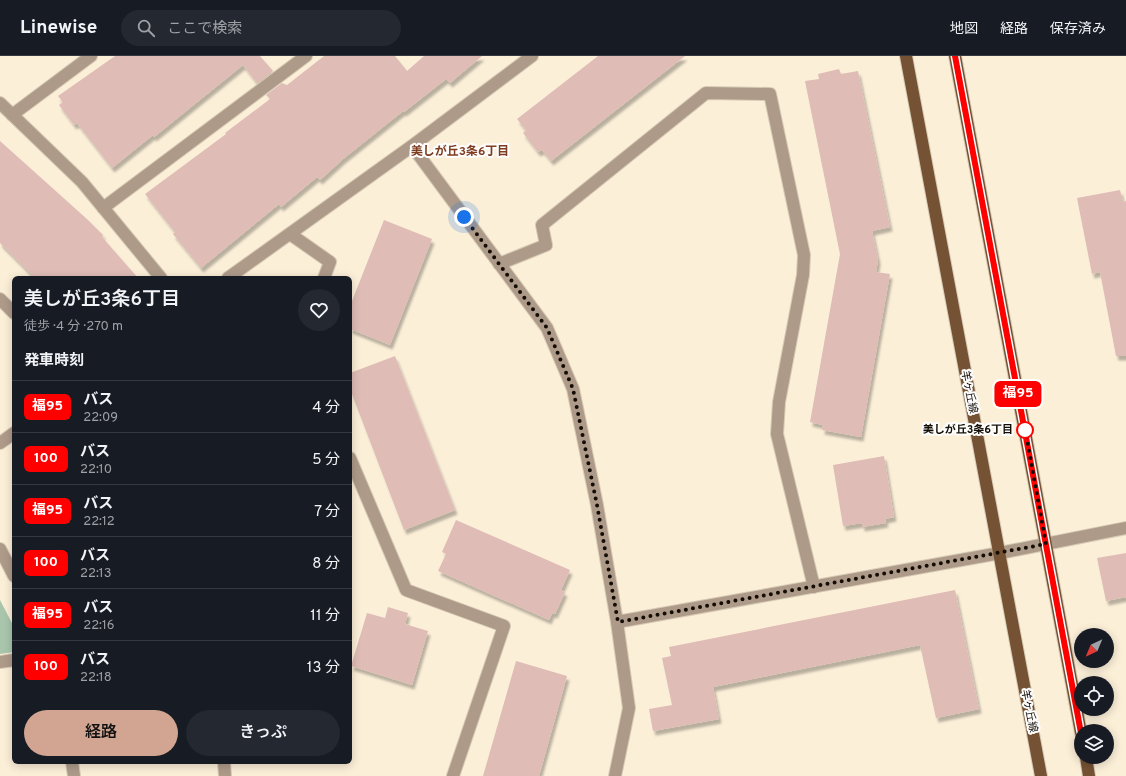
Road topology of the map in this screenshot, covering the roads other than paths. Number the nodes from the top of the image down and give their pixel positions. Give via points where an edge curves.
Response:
1 (91, 56) edge
2 (306, 56) edge
3 (532, 56) edge
4 (906, 56) edge
5 (955, 56) edge
6 (0, 103) edge
7 (12, 115) junction
8 (412, 146) junction
9 (103, 208) junction
10 (290, 234) junction
11 (499, 264) junction
12 (159, 276) edge
13 (231, 276) edge
14 (325, 276) edge
15 (0, 299) edge
16 (12, 311) edge
17 (12, 434) edge
18 (0, 443) edge
19 (352, 463) edge
20 (1126, 528) edge
21 (1046, 544) junction
22 (0, 549) edge
23 (1000, 553) junction
24 (12, 572) edge
25 (814, 587) junction
26 (618, 622) junction
27 (12, 660) edge
28 (0, 662) edge
29 (1080, 724) edge
30 (72, 764) edge
31 (224, 764) edge
32 (1087, 764) edge
33 (74, 776) edge
34 (225, 776) edge
35 (453, 776) edge
36 (615, 776) edge
37 (1041, 776) edge
38 (1089, 776) edge

1 - 7 street
2 - 9 street
3 - 8 street
4 - 23 main road, 羊ヶ丘線
5 - 21 main road
6 - 7 street
7 - 9 street via 82,182
8 - 10 street
8 - 11 street
9 - 12 street
10 - 13 street
10 - 14 street via 330,262
11 - 25 street via 546,245 542,225 706,94 770,94 804,255 803,275 779,402 777,434
11 - 26 street via 547,328 573,389
15 - 16 street
17 - 18 street
19 - 35 street via 406,590 504,626
20 - 21 street
21 - 23 street
21 - 29 main road
22 - 24 street
23 - 25 street
23 - 37 main road, 羊ヶ丘線
25 - 26 street
26 - 36 street via 628,708
27 - 28 street
30 - 33 street
31 - 34 street
32 - 38 main road

